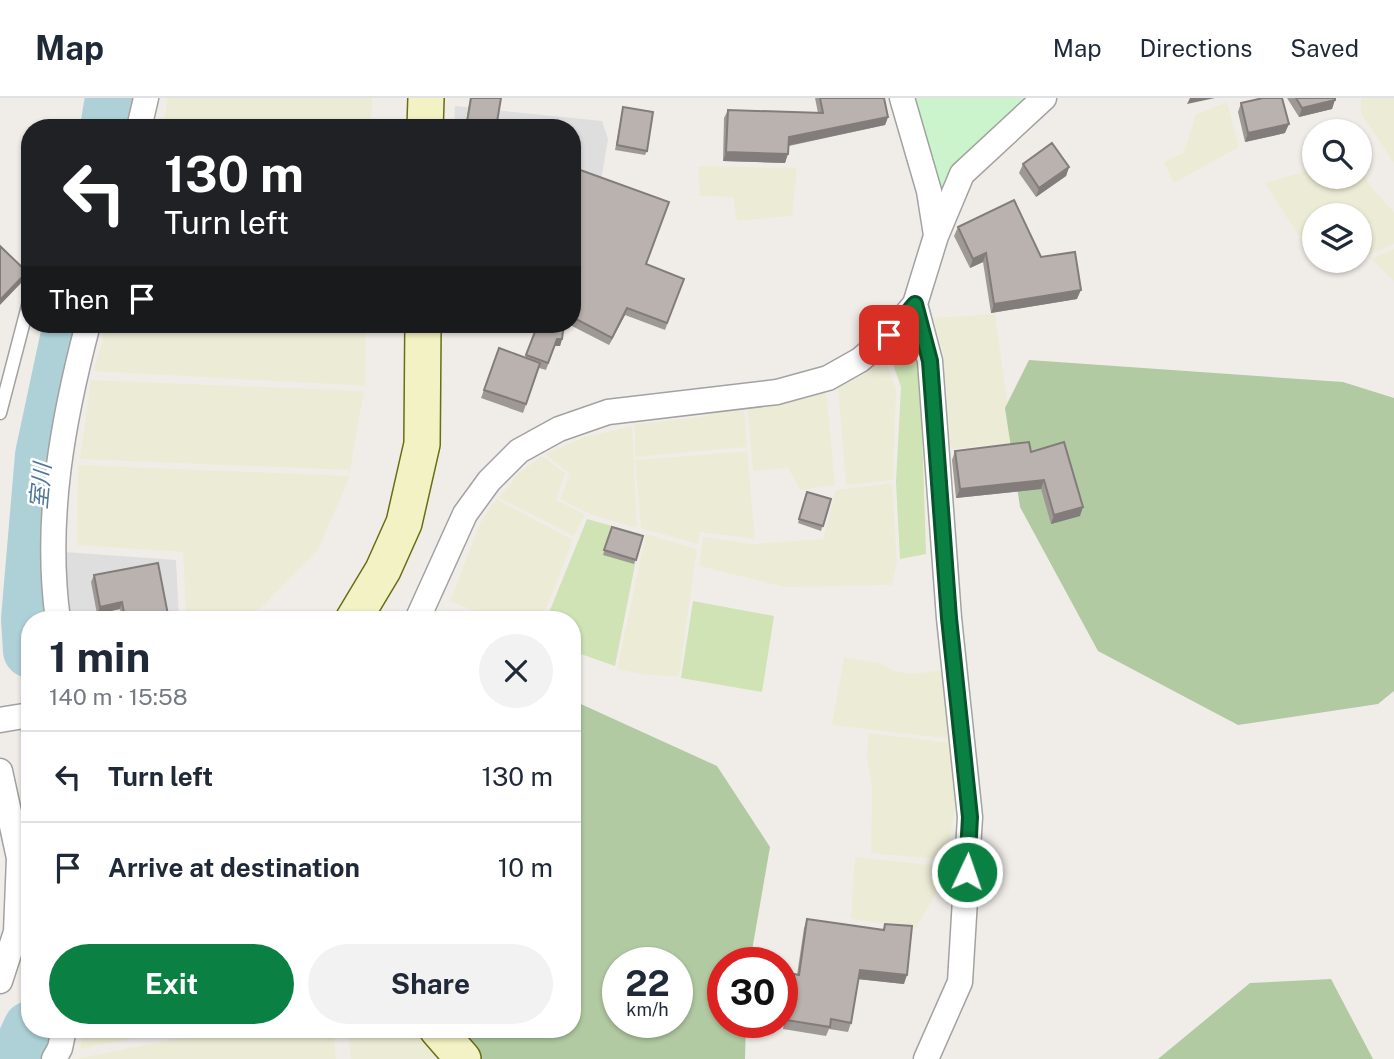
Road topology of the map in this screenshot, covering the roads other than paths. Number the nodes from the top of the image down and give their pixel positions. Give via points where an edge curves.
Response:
1 (146, 98) edge
2 (426, 98) edge
3 (902, 98) edge
4 (1044, 98) edge
5 (141, 119) edge
6 (425, 119) edge
7 (936, 236) junction
8 (915, 304) junction
9 (21, 332) edge
10 (86, 333) edge
11 (423, 333) edge
12 (0, 413) edge
13 (57, 611) edge
14 (359, 611) edge
15 (421, 611) edge
16 (21, 716) edge
17 (0, 720) edge
18 (0, 771) edge
19 (0, 981) edge
20 (62, 1038) edge
21 (445, 1038) edge
22 (54, 1059) edge
23 (463, 1059) edge
24 (926, 1059) edge

1 - 5 street
2 - 6 main road
3 - 7 street via 929,191
4 - 7 street via 962,174
7 - 8 street
8 - 15 street via 860,360 828,378 777,392 608,412 559,429 519,451 465,514
8 - 24 street via 930,361 949,618 970,817 960,982
9 - 12 lane
10 - 13 street via 60,456 53,536
11 - 14 main road via 422,444 404,523
16 - 17 street
18 - 19 street via 19,858 16,932
20 - 22 street
21 - 23 main road

